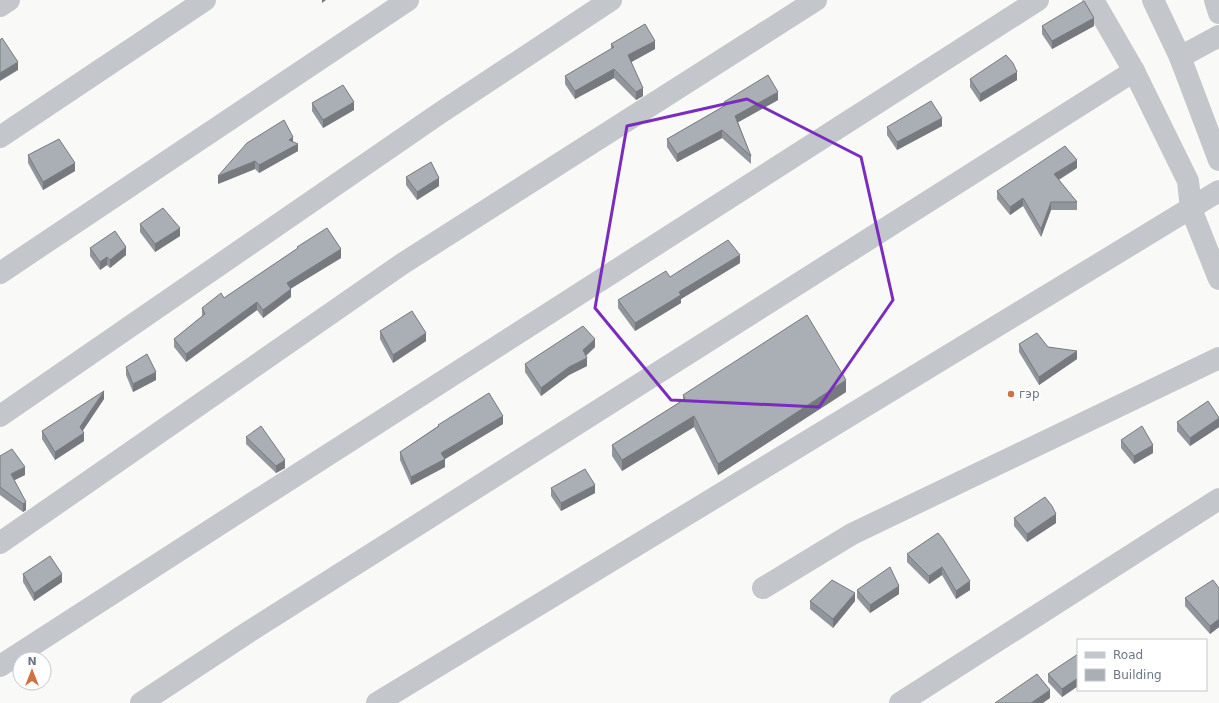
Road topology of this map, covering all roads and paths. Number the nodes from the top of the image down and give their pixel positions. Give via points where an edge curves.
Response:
1 (9, 0) edge
2 (205, 0) edge
3 (408, 0) edge
4 (611, 0) edge
5 (816, 0) edge
6 (1038, 0) edge
7 (1093, 0) edge
8 (1153, 0) edge
9 (1215, 0) edge
10 (0, 6) edge
11 (1219, 13) edge
12 (1219, 36) edge
13 (1180, 57) junction
14 (1134, 71) junction
15 (0, 137) edge
16 (1219, 160) edge
17 (1219, 191) edge
18 (1191, 209) junction
19 (0, 273) edge
20 (1219, 279) edge
21 (1219, 358) edge
22 (0, 416) edge
23 (1219, 499) edge
24 (0, 544) edge
25 (763, 588) dead end
26 (0, 666) edge
27 (141, 703) edge
28 (377, 703) edge
29 (900, 703) edge

1 - 10 street
2 - 15 street
3 - 19 street
4 - 22 street via 440,113
5 - 24 street via 402,264
6 - 26 street
7 - 14 street
8 - 13 street
9 - 11 street
12 - 13 street
13 - 16 street
14 - 18 street via 1188,181
14 - 27 street
17 - 18 street
18 - 20 street
18 - 28 street
21 - 25 street via 852,534
23 - 29 street

